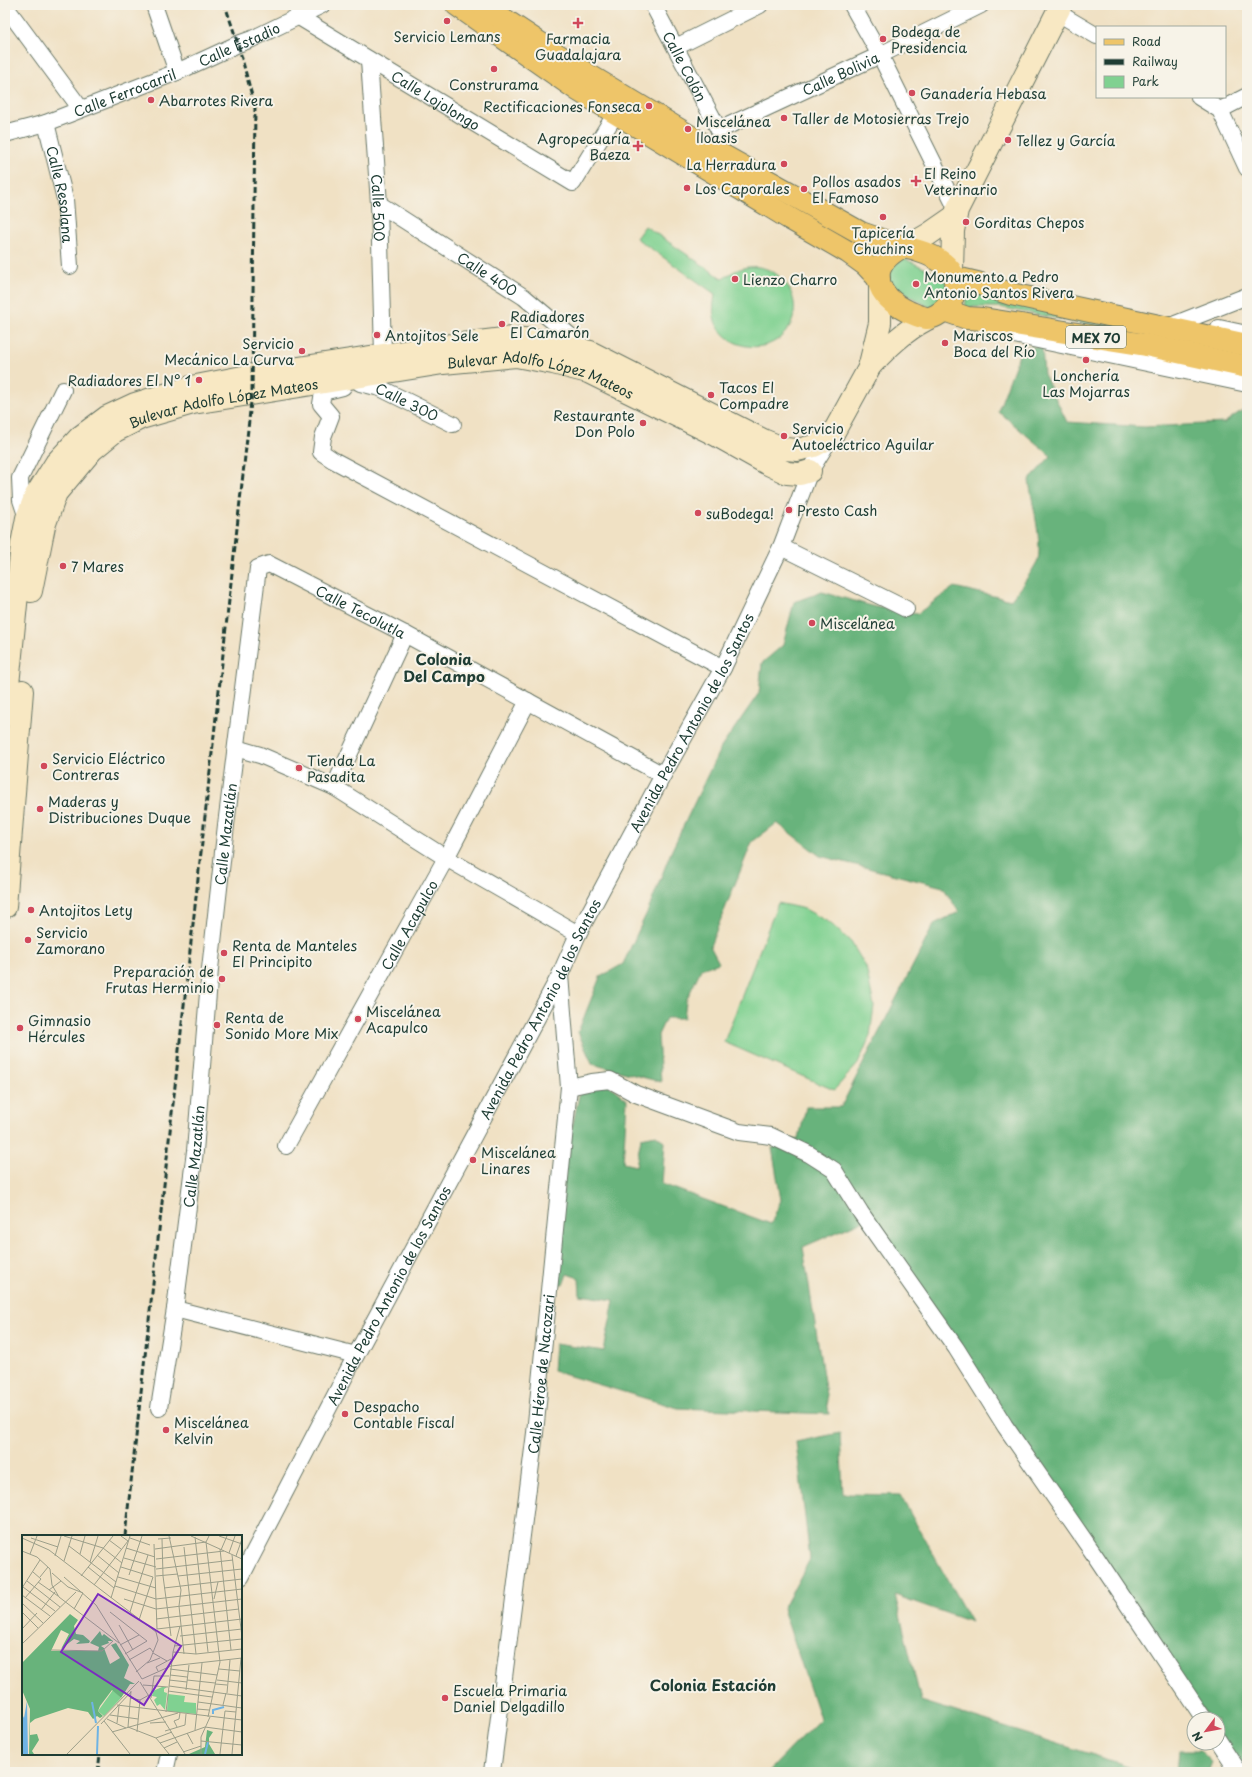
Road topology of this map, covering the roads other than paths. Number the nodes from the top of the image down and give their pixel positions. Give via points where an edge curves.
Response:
1 (154, 5) edge
2 (322, 5) edge
3 (457, 5) edge
4 (482, 5) edge
5 (653, 5) edge
6 (760, 5) edge
7 (852, 5) edge
8 (981, 5) edge
9 (5, 6) edge
10 (1059, 9) edge
11 (298, 17) junction
12 (1096, 35) edge
13 (676, 47) junction
14 (880, 55) junction
15 (369, 60) junction
16 (177, 72) junction
17 (1247, 96) edge
18 (1201, 98) edge
19 (81, 109) junction
20 (1220, 110) junction
21 (616, 113) junction
22 (46, 123) junction
23 (5, 134) edge
24 (715, 139) junction
25 (1247, 168) edge
26 (379, 204) junction
27 (956, 213) junction
28 (904, 248) junction
29 (70, 266) dead end
30 (953, 271) junction
31 (880, 282) junction
32 (1247, 296) edge
33 (936, 314) junction
34 (1168, 324) junction
35 (1247, 334) edge
36 (1146, 345) junction
37 (1247, 345) edge
38 (590, 352) junction
39 (384, 355) junction
40 (1247, 367) edge
41 (869, 368) junction
42 (360, 380) junction
43 (1247, 384) edge
44 (63, 390) dead end
45 (453, 424) dead end
46 (831, 436) junction
47 (810, 471) junction
48 (27, 518) junction
49 (781, 547) junction
50 (906, 609) dead end
51 (405, 634) junction
52 (723, 668) junction
53 (528, 701) junction
54 (5, 715) edge
55 (236, 748) junction
56 (663, 775) junction
57 (334, 787) junction
58 (446, 858) junction
59 (5, 899) edge
60 (578, 934) junction
61 (560, 975) junction
62 (569, 1087) junction
63 (286, 1146) dead end
64 (175, 1309) junction
65 (356, 1355) junction
66 (159, 1408) dead end
67 (242, 1575) edge
68 (1199, 1711) edge
69 (1225, 1751) edge
70 (169, 1755) edge
71 (165, 1772) edge
72 (492, 1772) edge
73 (1239, 1772) edge

1 - 16 street, Calle Ferrocarril
2 - 11 street, Calle Estadio
3 - 21 main road, MEX 70 via 578,90
4 - 24 main road, MEX 70 via 585,74
5 - 13 street, Calle Colón
6 - 13 street
7 - 14 street
8 - 14 street, Calle Bolivia
9 - 19 street
10 - 12 street
10 - 27 main road
11 - 15 street, Calle Lojolongo
11 - 16 street, Calle Estadio
13 - 24 street, Calle Colón
14 - 24 street, Calle Bolivia
14 - 27 street
15 - 21 street, Calle Lojolongo via 573,183
15 - 26 street, Calle 500
16 - 19 street, Calle Ferrocarril
17 - 20 street
18 - 20 street
19 - 22 street, Calle Ferrocarril
20 - 25 street
21 - 31 main road, MEX 70 via 848,252 866,266
22 - 23 street, Calle Ferrocarril
22 - 29 street, Calle Resolana via 65,199
24 - 28 main road, MEX 70 via 861,233
26 - 38 street, Calle 400 via 524,297
26 - 39 street, Calle 500
27 - 28 main road via 929,234
27 - 30 main road
28 - 30 main road, MEX 70 via 932,256
28 - 31 main road via 886,258 879,272
30 - 33 main road via 955,289 952,299
30 - 34 street
30 - 34 main road, MEX 70 via 977,283 1011,294
31 - 33 main road, MEX 70 via 884,294 902,309
31 - 41 main road via 880,323
32 - 34 street
33 - 36 main road, MEX 70
33 - 41 main road via 912,327 892,343
33 - 43 street via 990,330
34 - 35 street
34 - 36 main road
34 - 37 main road, MEX 70
36 - 40 main road, MEX 70
38 - 39 main road, Bulevar Adolfo López Mateos via 546,341 512,338
38 - 46 main road, Bulevar Adolfo López Mateos via 785,449 797,450 814,446
39 - 48 main road, Bulevar Adolfo López Mateos via 192,387 135,404 107,417 80,437 56,463 36,495
41 - 46 main road
42 - 45 street, Calle 300
42 - 47 main road, Bulevar Adolfo López Mateos via 444,363 516,356 553,362 588,372 787,473 800,474
42 - 52 street via 323,392 321,404 331,416 323,437 322,452 340,464
42 - 59 main road, Bulevar Adolfo López Mateos via 221,398 141,418 114,431 92,450 56,493 44,526 28,612
44 - 48 street via 20,478 21,500
46 - 47 street, Avenida Pedro Antonio de los Santos
47 - 49 street, Avenida Pedro Antonio de los Santos
48 - 54 main road, Bulevar Adolfo López Mateos
49 - 50 street
49 - 52 street, Avenida Pedro Antonio de los Santos
51 - 53 street, Calle Tecolutla
51 - 55 street, Calle Tecolutla via 269,564 258,568
51 - 57 street
52 - 56 street, Avenida Pedro Antonio de los Santos
53 - 56 street, Calle Tecolutla
53 - 58 street, Calle Acapulco
55 - 57 street via 260,755
55 - 64 street, Calle Mazatlán via 210,969 195,1151
56 - 60 street, Avenida Pedro Antonio de los Santos
57 - 58 street
58 - 60 street
58 - 63 street, Calle Acapulco
60 - 61 street, Avenida Pedro Antonio de los Santos
61 - 62 street, Calle Héroe de Nacozari
61 - 65 street, Avenida Pedro Antonio de los Santos
62 - 68 street via 610,1080 636,1094 739,1132 771,1136 809,1154 834,1170
62 - 72 street, Calle Héroe de Nacozari via 535,1433
64 - 65 street
64 - 66 street
65 - 67 street, Avenida Pedro Antonio de los Santos
69 - 73 street
70 - 71 street

